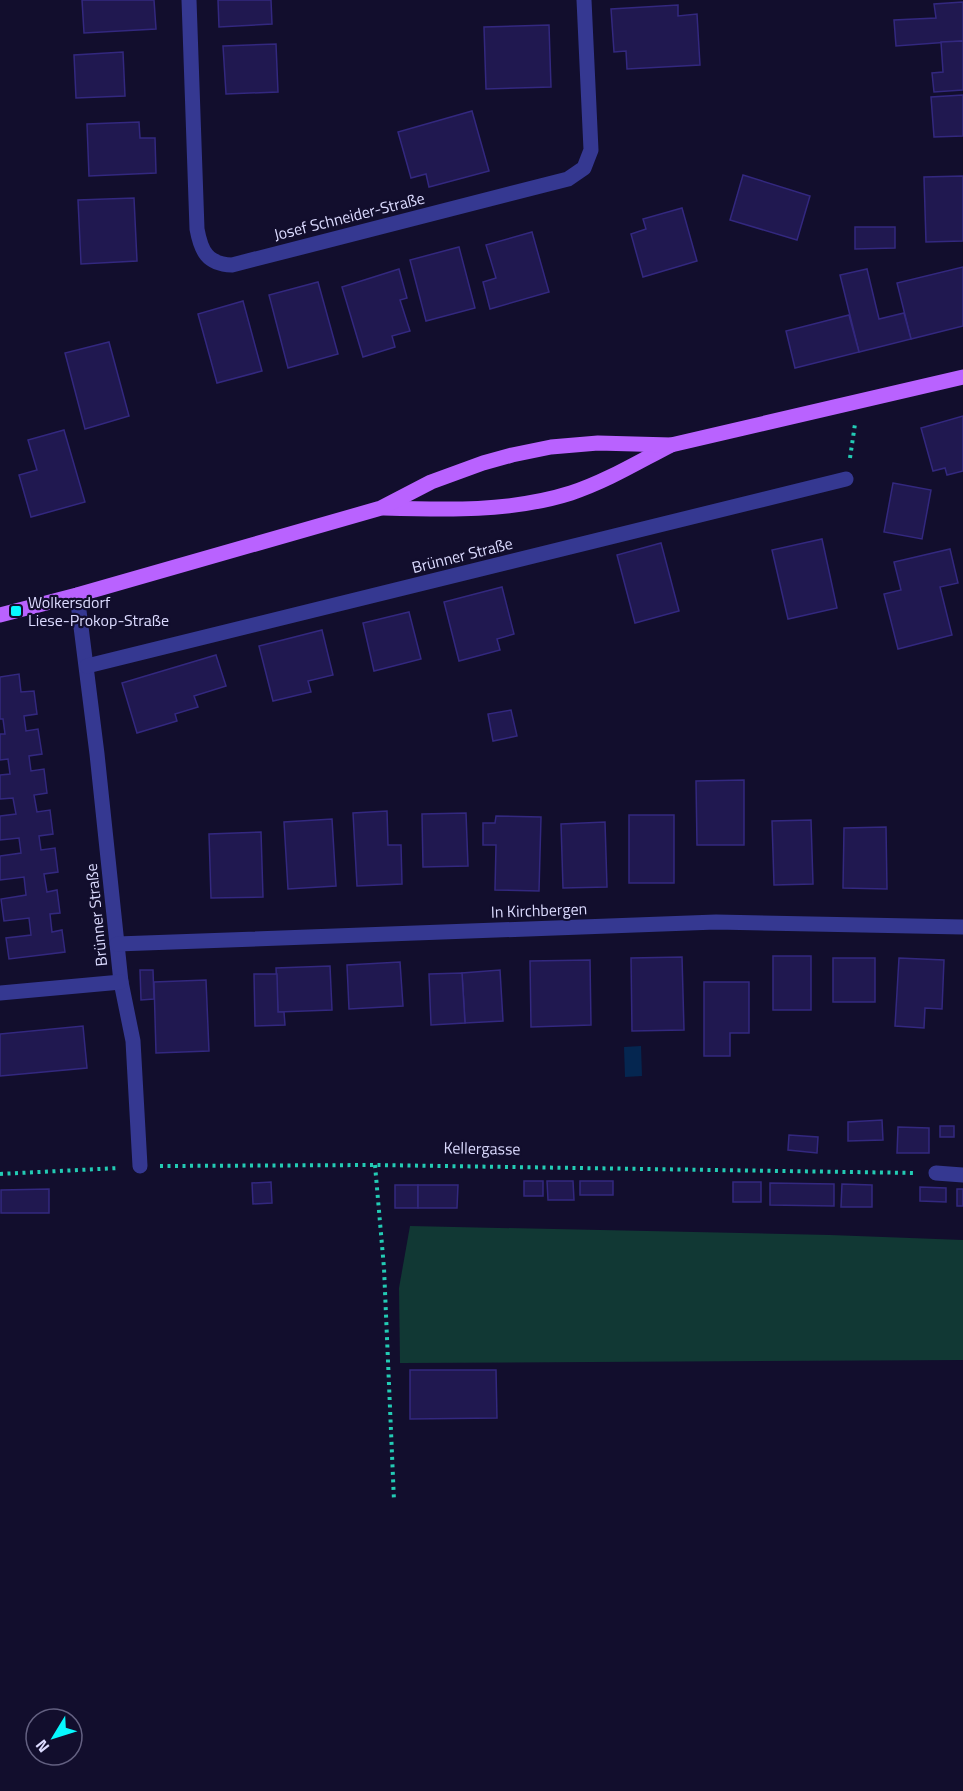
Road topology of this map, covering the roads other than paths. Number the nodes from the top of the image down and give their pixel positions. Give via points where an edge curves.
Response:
1 (189, 0) edge
2 (584, 0) edge
3 (963, 377) edge
4 (672, 444) junction
5 (846, 479) road end
6 (381, 508) junction
7 (77, 595) junction
8 (0, 615) edge
9 (87, 666) junction
10 (963, 927) edge
11 (117, 944) junction
12 (121, 982) junction
13 (0, 993) edge
14 (140, 1166) road end
15 (936, 1173) road end
16 (963, 1175) edge

1 - 2 street, Josef Schneider-Straße via 197,229 200,245 208,257 226,265 568,179 584,168 591,150
3 - 4 main road
4 - 6 main road via 598,443 512,455 431,482
4 - 6 main road via 610,478 571,493 527,503 437,510
5 - 9 street, Brünner Straße
6 - 7 main road
7 - 8 main road
7 - 9 street, Brünner Straße
9 - 11 street, Brünner Straße
10 - 11 street, In Kirchbergen via 716,922
11 - 12 street, Brünner Straße
12 - 13 street
12 - 14 street, Brünner Straße via 133,1041
15 - 16 street

